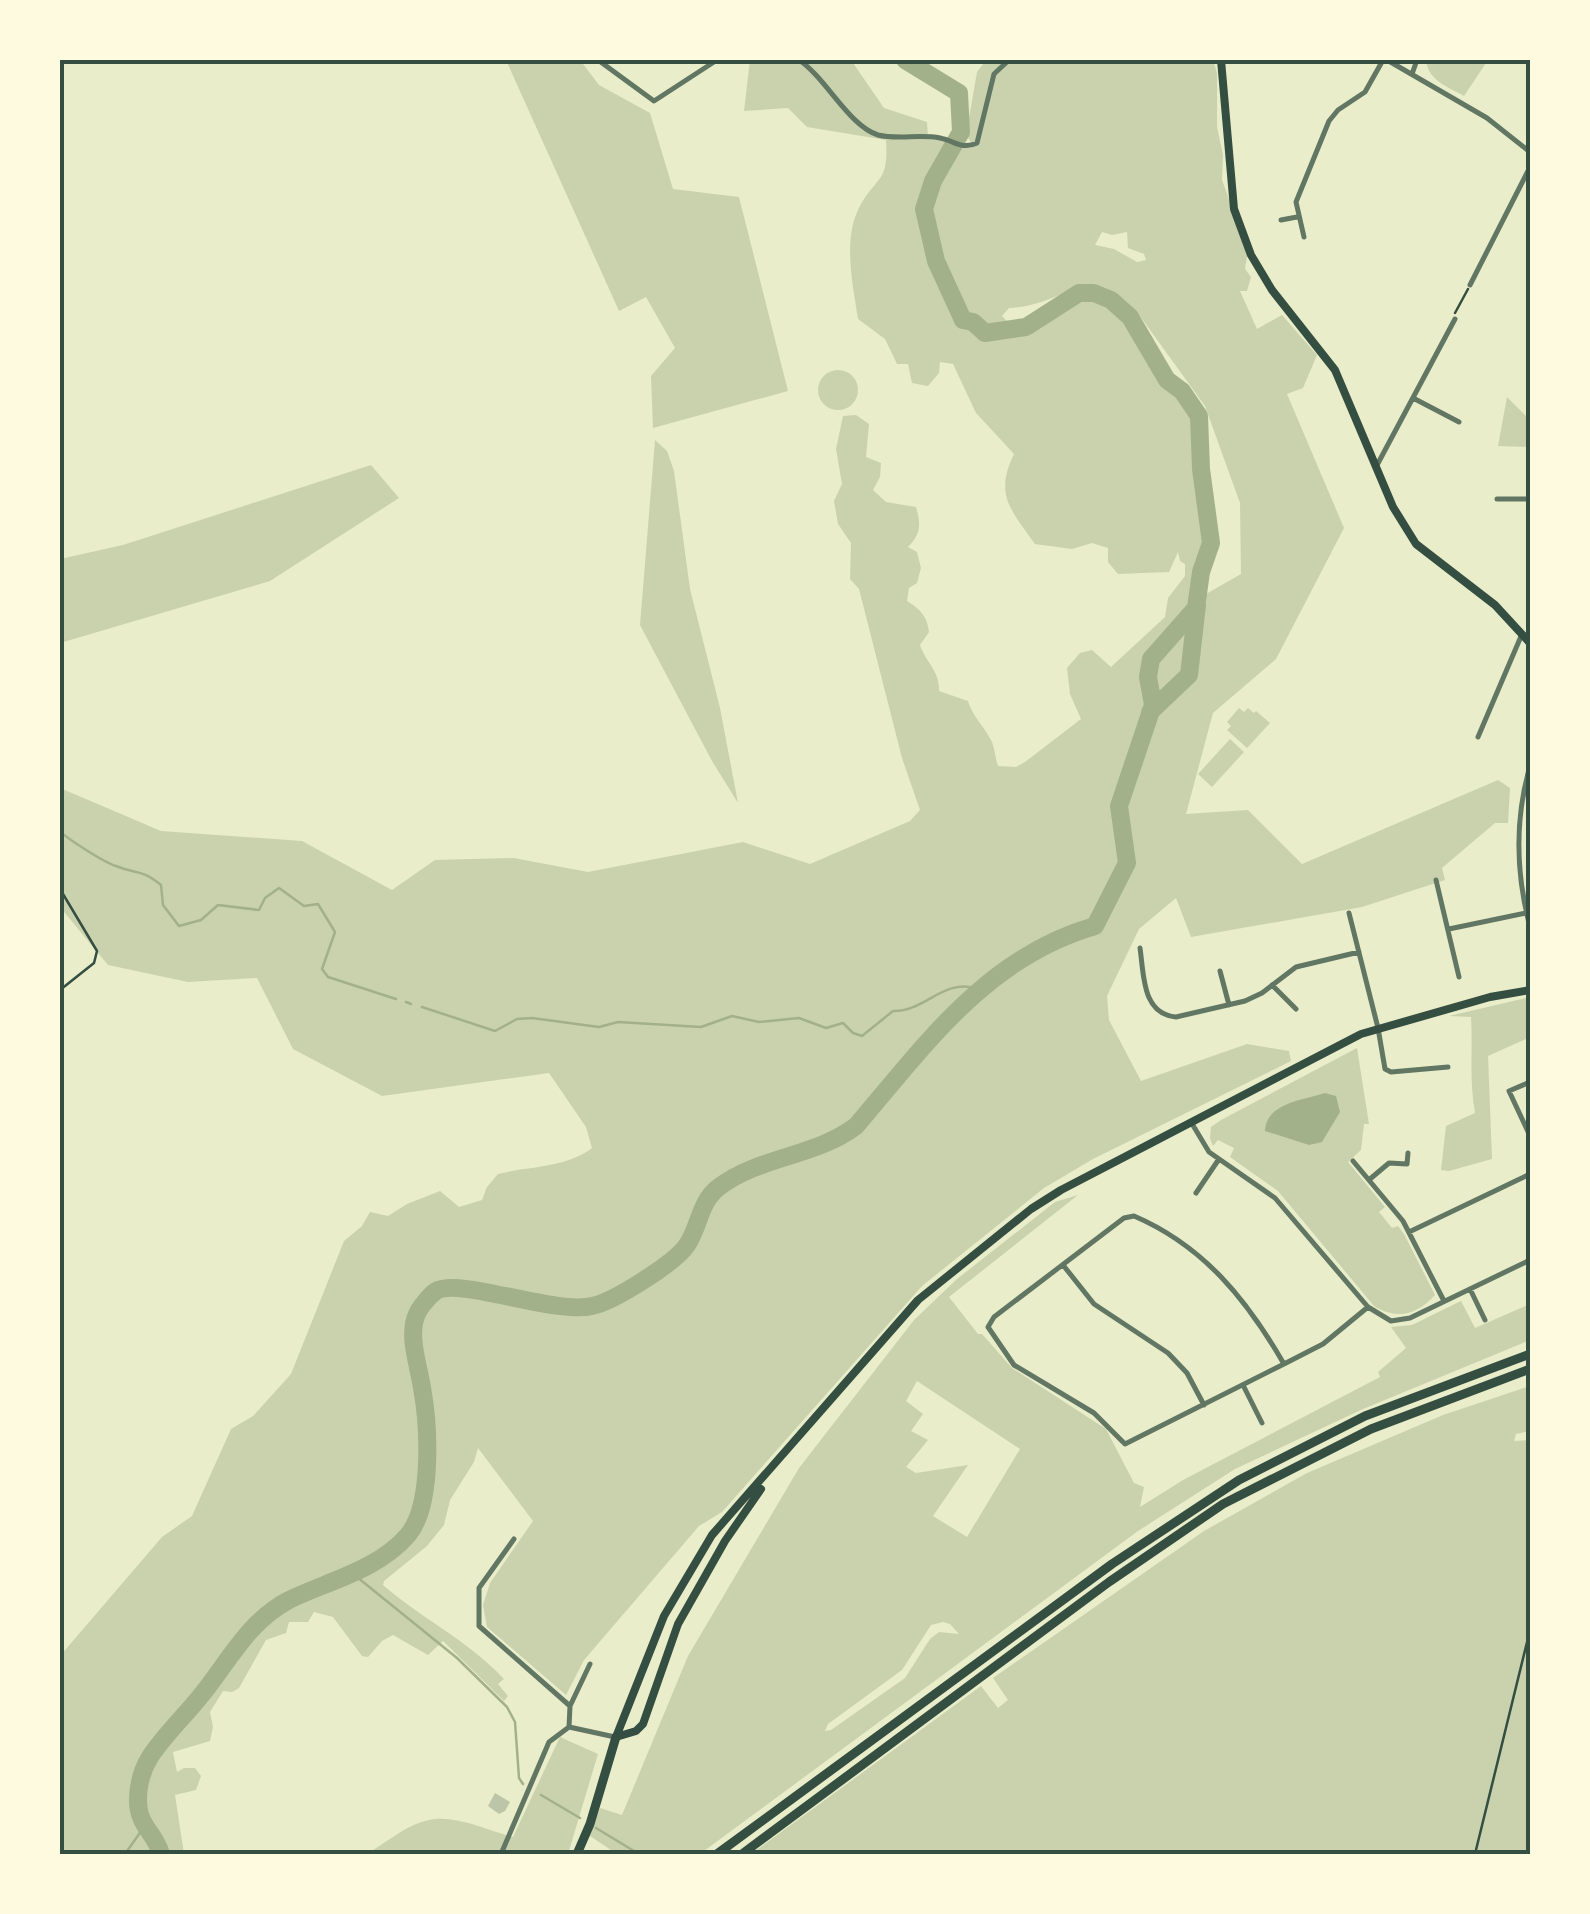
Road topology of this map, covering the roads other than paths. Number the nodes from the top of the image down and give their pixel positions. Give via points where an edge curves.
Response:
1 (598, 60) edge
2 (717, 60) edge
3 (800, 60) edge
4 (1009, 60) edge
5 (1221, 60) edge
6 (1385, 60) edge
7 (1417, 60) edge
8 (1412, 74) junction
9 (1530, 152) edge
10 (1530, 167) edge
11 (1297, 218) junction
12 (1281, 220) dead end
13 (1304, 237) dead end
14 (1470, 285) road end
15 (1455, 320) road end
16 (1413, 398) junction
17 (1459, 422) dead end
18 (1376, 468) junction
19 (1497, 499) dead end
20 (1530, 499) edge
21 (1522, 634) junction
22 (1530, 642) edge
23 (1478, 737) dead end
24 (1530, 766) edge
25 (1436, 880) dead end
26 (1449, 888) dead end
27 (1439, 890) junction
28 (1349, 913) dead end
29 (1526, 913) junction
30 (1363, 922) dead end
31 (1352, 925) junction
32 (1530, 927) edge
33 (1449, 929) junction
34 (1140, 948) dead end
35 (1359, 952) junction
36 (1466, 959) dead end
37 (1142, 960) junction
38 (1456, 960) junction
39 (1131, 962) dead end
40 (1220, 971) dead end
41 (1459, 977) dead end
42 (1235, 979) dead end
43 (1224, 983) junction
44 (1272, 985) junction
45 (1530, 990) edge
46 (1287, 1002) junction
47 (1229, 1005) junction
48 (1296, 1009) dead end
49 (1280, 1010) dead end
50 (1378, 1028) junction
51 (1448, 1067) dead end
52 (1530, 1082) edge
53 (1191, 1122) junction
54 (1530, 1136) edge
55 (1408, 1153) dead end
56 (1219, 1159) junction
57 (1352, 1161) dead end
58 (1530, 1174) edge
59 (1370, 1179) junction
60 (1196, 1193) dead end
61 (1409, 1232) junction
62 (1530, 1260) edge
63 (1064, 1266) junction
64 (1470, 1289) junction
65 (1444, 1301) junction
66 (1368, 1308) junction
67 (1484, 1320) dead end
68 (1530, 1351) edge
69 (1284, 1364) junction
70 (1530, 1369) edge
71 (1242, 1385) junction
72 (1204, 1405) junction
73 (1262, 1422) dead end
74 (776, 1465) junction
75 (514, 1539) dead end
76 (590, 1664) dead end
77 (570, 1706) junction
78 (569, 1727) junction
79 (616, 1737) junction
80 (501, 1854) edge
81 (577, 1854) edge
82 (717, 1854) edge
83 (742, 1854) edge

1 - 2 street via 654,100
3 - 4 street via 860,124 878,134 972,146 994,74
5 - 18 main road via 1234,209 1272,290 1342,384
6 - 8 street
6 - 11 street via 1365,92 1329,121 1296,202
7 - 8 street
8 - 9 street
10 - 14 street
11 - 12 street
11 - 13 street
15 - 16 street
16 - 17 street
16 - 18 street
18 - 21 main road via 1416,544 1496,605
19 - 20 street
21 - 22 main road
21 - 23 street
24 - 29 street via 1520,813
25 - 27 street
26 - 27 street
27 - 33 street
28 - 31 street
29 - 32 street
29 - 33 street
30 - 31 street
31 - 35 street
33 - 38 street
34 - 37 street
35 - 44 street via 1296,967
35 - 50 street
36 - 38 street
37 - 39 street
37 - 47 street via 1151,1004 1166,1016
38 - 41 street
40 - 43 street
42 - 43 street
43 - 47 street
44 - 46 street
44 - 47 street
45 - 50 main road
46 - 48 street
46 - 49 street
50 - 51 street via 1391,1072
50 - 53 main road
52 - 54 street via 1509,1091
53 - 56 street
53 - 74 main road via 1031,1209 918,1300
55 - 59 street via 1407,1164 1390,1163
56 - 60 street
56 - 66 street via 1275,1198
57 - 59 street
58 - 61 street
59 - 61 street
61 - 65 street
62 - 64 street
63 - 69 street via 1124,1218 1144,1220 1206,1258
63 - 72 street via 1094,1304 1168,1352
63 - 72 street via 988,1322 1014,1364 1094,1413 1125,1444
64 - 65 street
64 - 67 street
65 - 66 street via 1401,1321
66 - 69 street
68 - 82 highway via 1365,1416 1238,1480 1112,1564
69 - 71 street
70 - 83 highway via 1371,1428 1223,1504
71 - 72 street
71 - 73 street
74 - 79 main road via 712,1535 664,1616
74 - 79 main road via 678,1624 643,1724
75 - 77 street via 480,1588 479,1626
76 - 77 street
77 - 78 street
78 - 79 street
78 - 80 street via 550,1742
79 - 81 highway

